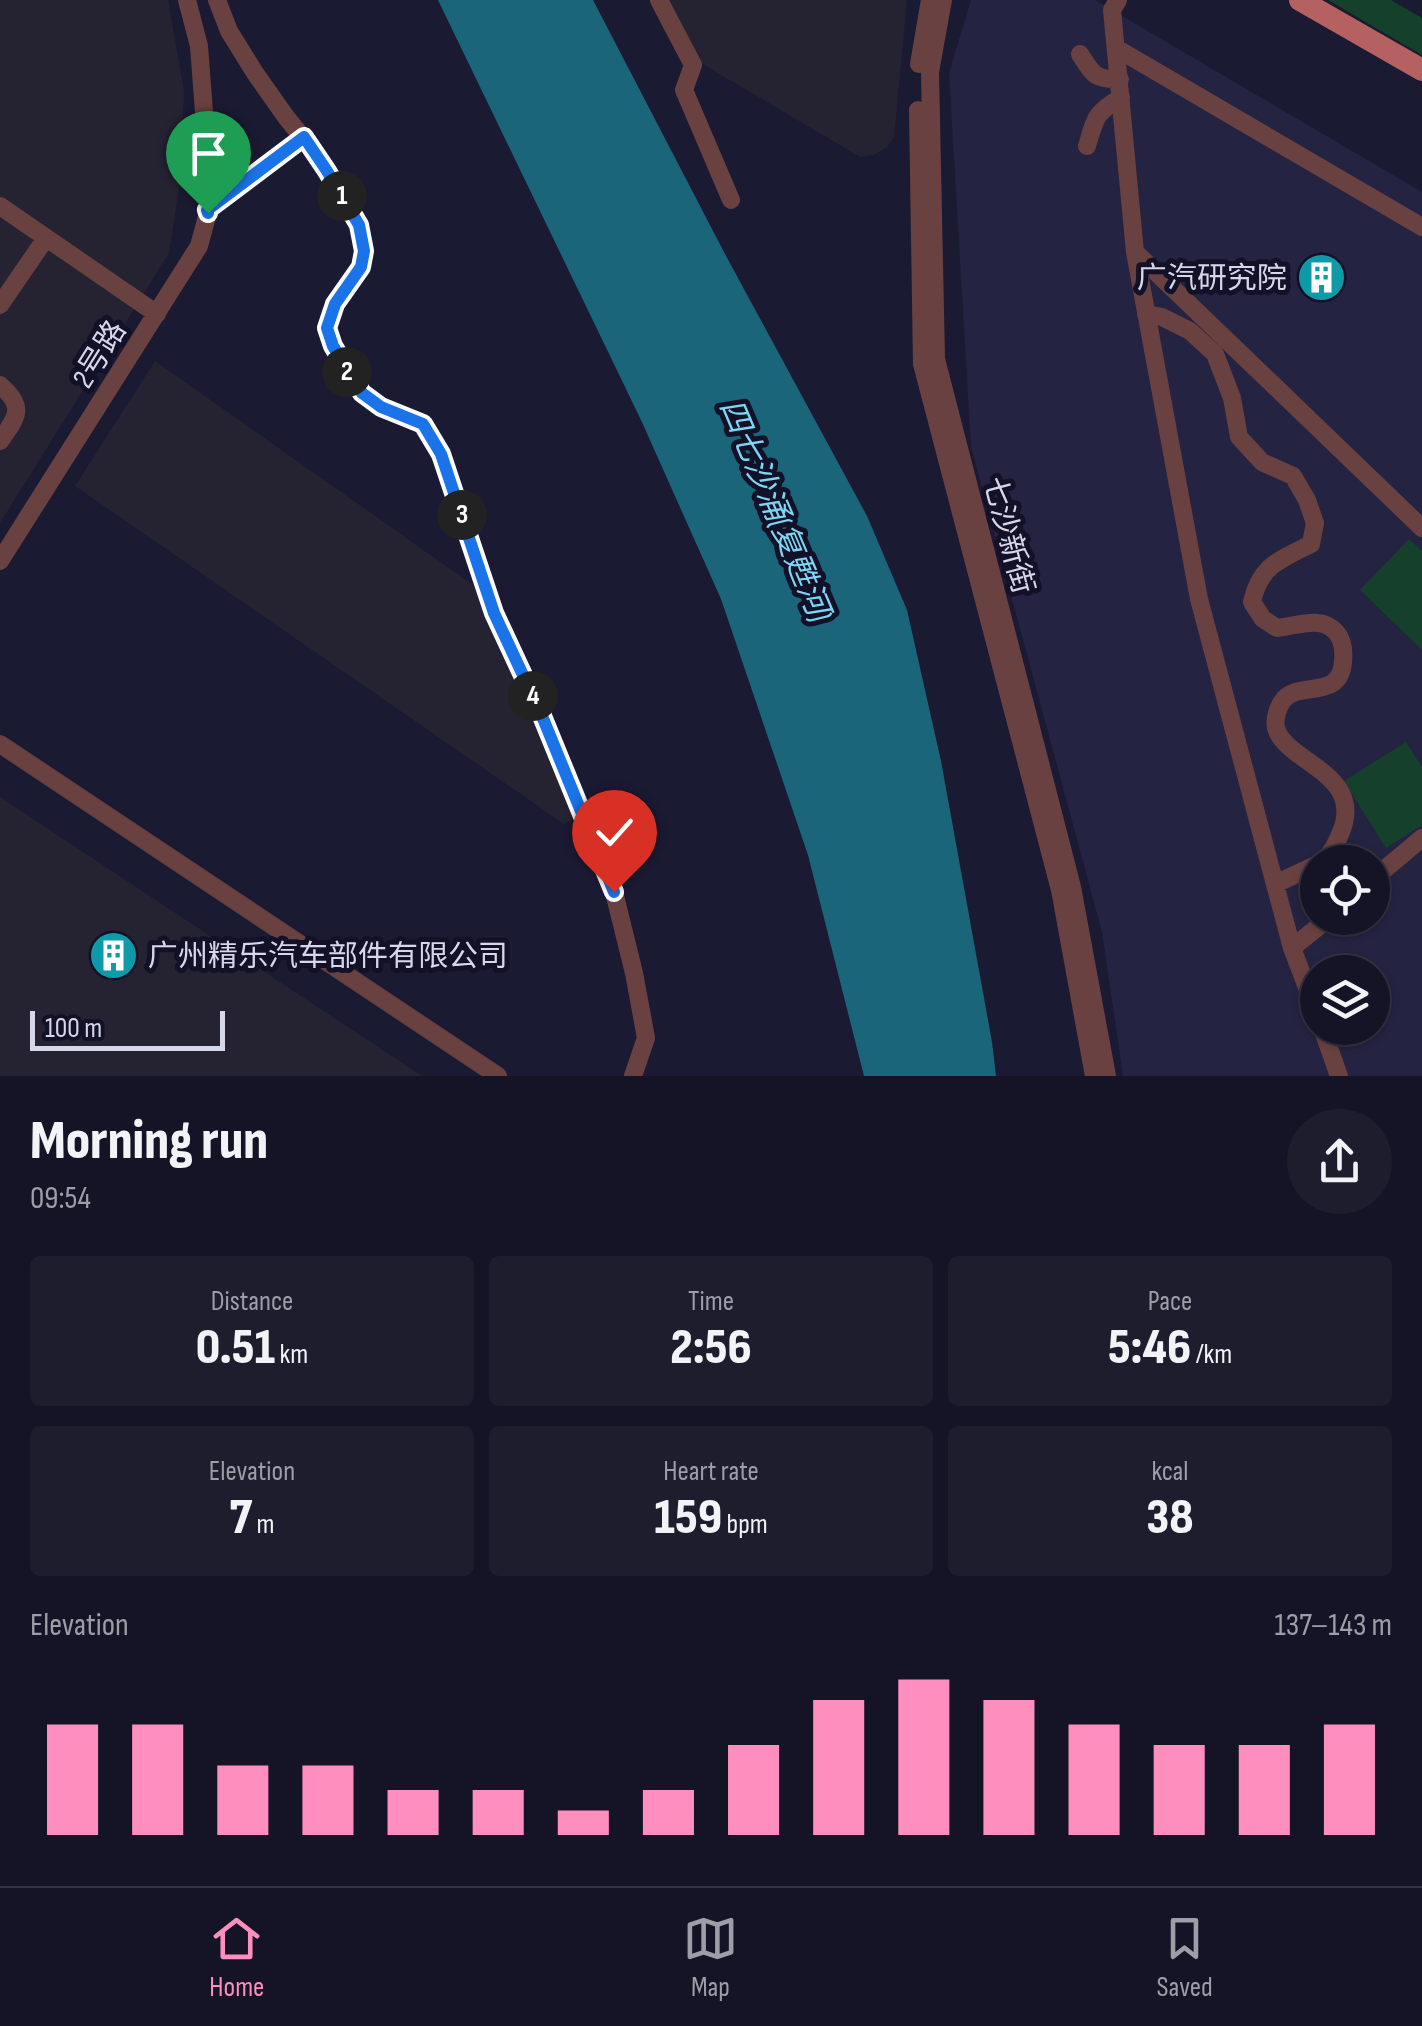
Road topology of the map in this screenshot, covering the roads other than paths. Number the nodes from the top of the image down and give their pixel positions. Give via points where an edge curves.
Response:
1 (187, 0) edge
2 (217, 0) edge
3 (659, 0) edge
4 (930, 0) edge
5 (943, 0) edge
6 (1118, 0) edge
7 (1300, 0) edge
8 (1116, 48) junction
9 (1080, 54) dead end
10 (1422, 70) edge
11 (1120, 88) junction
12 (304, 137) junction
13 (1087, 146) dead end
14 (730, 200) dead end
15 (0, 206) edge
16 (207, 210) junction
17 (1422, 227) edge
18 (46, 238) junction
19 (1135, 252) junction
20 (0, 305) edge
21 (156, 314) junction
22 (1146, 314) junction
23 (0, 385) edge
24 (0, 441) edge
25 (1422, 528) edge
26 (0, 561) edge
27 (0, 744) edge
28 (1422, 838) edge
29 (1335, 845) edge
30 (1390, 865) edge
31 (1300, 872) edge
32 (1275, 884) junction
33 (1308, 935) edge
34 (1292, 948) junction
35 (1300, 969) edge
36 (1328, 1045) edge
37 (498, 1076) edge
38 (633, 1076) edge
39 (1094, 1076) edge
40 (1107, 1076) edge
41 (1339, 1076) edge

1 - 16 street, 2号路 via 198,46
2 - 12 street via 255,73
3 - 14 street via 693,66 684,90
4 - 39 street, 七沙新街 via 918,74 922,364 1060,890
5 - 40 street, 七沙新街 via 930,72 936,360 1072,887
6 - 8 street via 1112,10
7 - 10 main road
8 - 11 street
8 - 17 street
9 - 11 street via 1092,74
11 - 13 street via 1094,120
11 - 19 street
12 - 16 street
12 - 38 street via 359,225 364,251 327,328 333,346 362,393 423,424 441,454 494,613 614,892 646,1038
15 - 18 street
16 - 21 street, 2号路 via 199,246
18 - 20 street
18 - 21 street
19 - 22 street
19 - 25 street
21 - 26 street, 2号路
22 - 29 street via 1190,331 1216,354 1239,438 1262,462 1293,476 1316,522 1311,544 1267,568 1252,602 1278,628 1315,621 1340,639 1343,668 1335,680 1290,694 1276,716 1276,730 1328,774 1344,804 1346,819
22 - 32 street via 1199,599
23 - 24 street via 18,407
27 - 37 street
28 - 30 street
31 - 32 street
32 - 34 street
33 - 34 street
34 - 35 street
36 - 41 street

